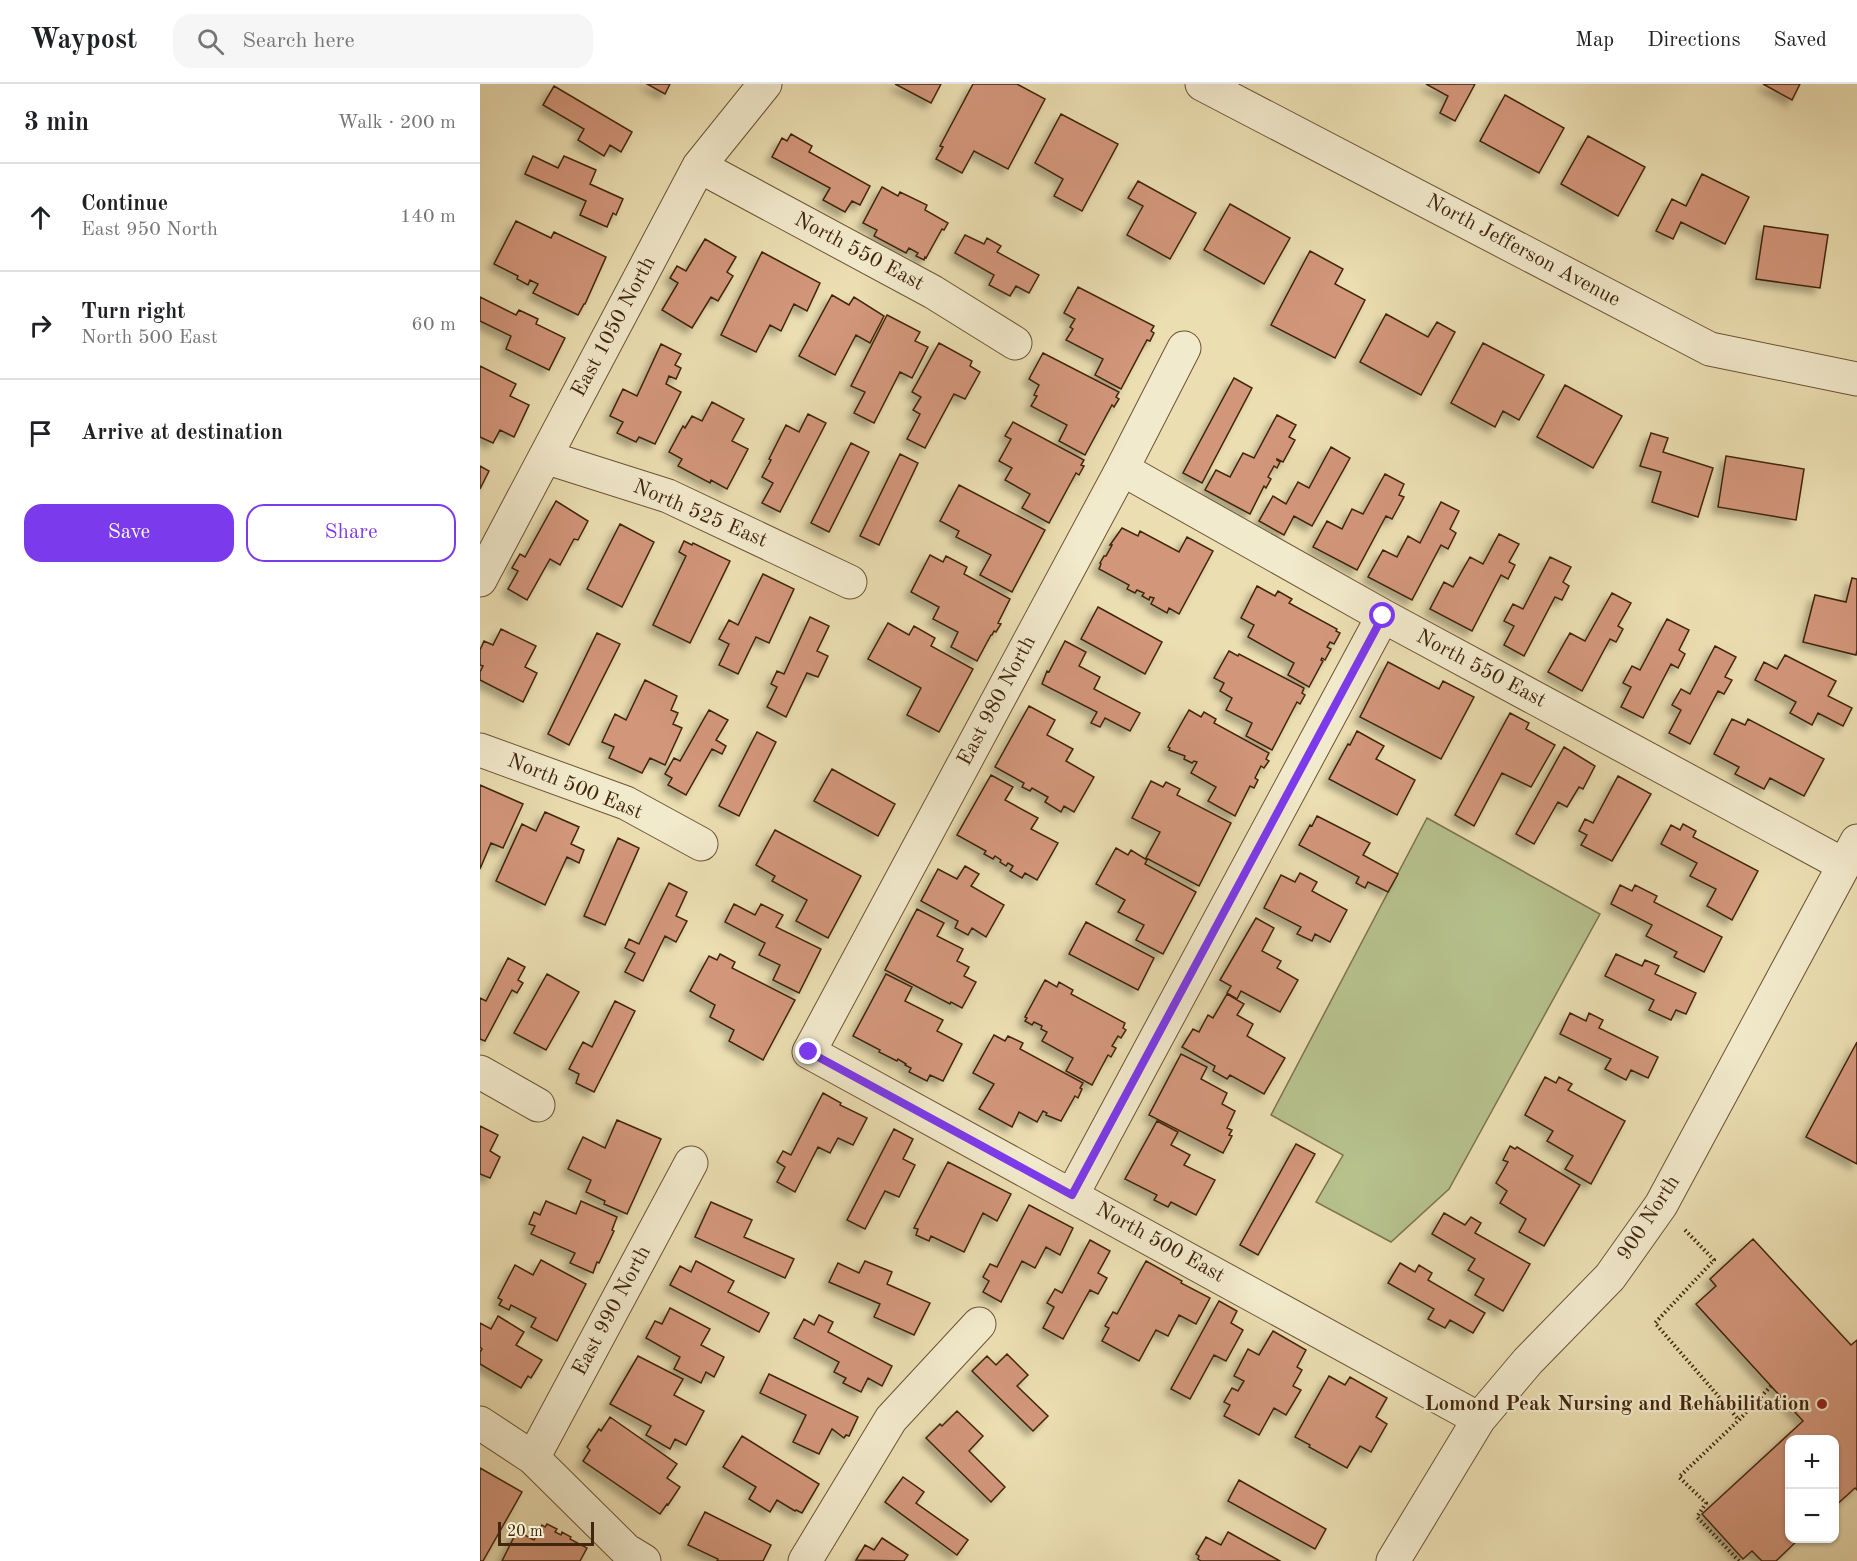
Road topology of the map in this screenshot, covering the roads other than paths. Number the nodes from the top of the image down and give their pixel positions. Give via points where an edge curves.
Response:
1 (765, 84) edge
2 (1202, 84) edge
3 (699, 166) junction
4 (1015, 343) dead end
5 (1184, 348) dead end
6 (1857, 379) edge
7 (545, 457) junction
8 (1122, 469) junction
9 (480, 580) edge
10 (850, 582) dead end
11 (1383, 616) junction
12 (480, 750) edge
13 (701, 844) dead end
14 (1850, 853) edge
15 (809, 1052) joint
16 (480, 1072) edge
17 (538, 1105) dead end
18 (691, 1163) dead end
19 (1072, 1195) junction
20 (979, 1324) dead end
21 (1479, 1419) junction
22 (480, 1423) edge
23 (533, 1458) junction
24 (628, 1558) edge
25 (805, 1561) edge
26 (1393, 1561) edge

1 - 3 street, East 1050 North
2 - 6 street, North Jefferson Avenue via 1710,349
3 - 4 street, North 550 East via 933,292
3 - 7 street, East 1050 North
5 - 8 street, East 980 North
7 - 9 street, East 1050 North
7 - 10 street, North 525 East via 668,496
8 - 11 street, North 550 East
8 - 15 street, East 980 North
11 - 14 street, North 550 East
11 - 19 street
12 - 13 street, North 500 East via 626,803
14 - 21 street, 900 North via 1661,1205 1610,1277 1528,1361
15 - 19 street, North 500 East
16 - 17 street
18 - 23 street, East 990 North
19 - 21 street, North 500 East
20 - 25 street via 891,1419
21 - 26 street, 900 North
22 - 23 street
23 - 24 street

